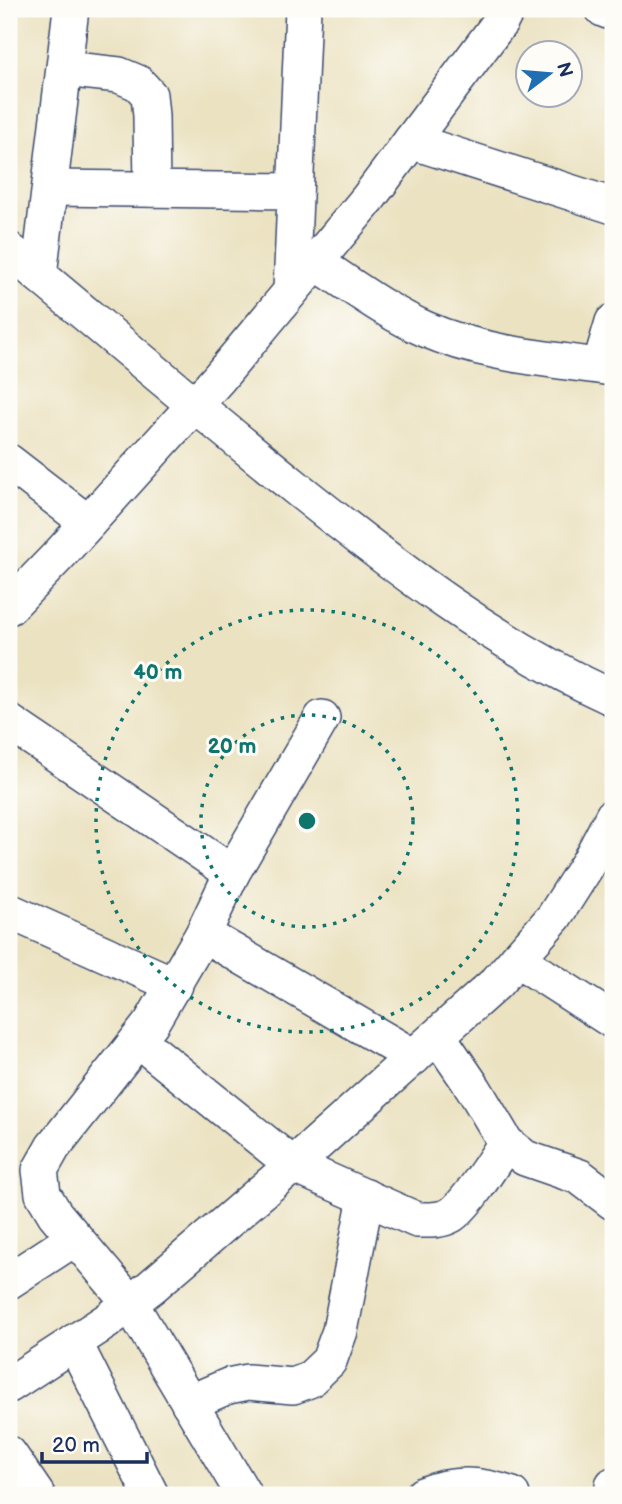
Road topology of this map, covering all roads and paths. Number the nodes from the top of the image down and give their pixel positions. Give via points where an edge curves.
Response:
1 (71, 9) edge
2 (303, 9) edge
3 (507, 9) edge
4 (603, 9) edge
5 (613, 13) edge
6 (64, 69) junction
7 (411, 141) junction
8 (50, 188) junction
9 (152, 189) junction
10 (295, 191) junction
11 (613, 206) edge
12 (9, 251) edge
13 (316, 262) junction
14 (39, 275) junction
15 (291, 291) junction
16 (613, 322) edge
17 (606, 367) edge
18 (194, 405) junction
19 (9, 462) edge
20 (88, 523) junction
21 (9, 607) edge
22 (613, 698) edge
23 (322, 718) dead end
24 (9, 722) edge
25 (613, 816) edge
26 (233, 873) junction
27 (9, 911) edge
28 (203, 934) junction
29 (517, 959) junction
30 (175, 985) junction
31 (613, 1021) edge
32 (138, 1040) junction
33 (426, 1046) junction
34 (506, 1143) junction
35 (293, 1165) junction
36 (366, 1196) junction
37 (613, 1202) edge
38 (75, 1238) junction
39 (9, 1280) edge
40 (130, 1303) junction
41 (74, 1342) junction
42 (9, 1385) edge
43 (189, 1403) junction
44 (9, 1454) edge
45 (613, 1485) edge
46 (37, 1495) edge
47 (151, 1495) edge
48 (244, 1495) edge
49 (423, 1495) edge
50 (513, 1495) edge
51 (613, 1495) edge

1 - 6 street
2 - 10 street
3 - 7 street
4 - 5 street
6 - 8 street
6 - 9 street via 119,75 138,83 149,95
7 - 11 street
7 - 13 street
8 - 9 street
8 - 14 street
9 - 10 street
10 - 15 street
12 - 14 street
13 - 15 street
13 - 17 street via 383,307 460,342
14 - 18 street
15 - 18 street
16 - 17 street
18 - 20 street
18 - 22 street via 388,562 527,654
19 - 20 street
20 - 21 street
23 - 26 street
24 - 26 street
25 - 29 street via 554,917
26 - 28 street
27 - 30 street
28 - 30 street
28 - 33 street
29 - 31 street
29 - 33 street
30 - 32 street
32 - 35 street
32 - 38 street via 40,1170 43,1194
33 - 34 street via 474,1089
33 - 35 street
34 - 36 street via 450,1216 417,1220
34 - 37 street via 525,1158 580,1177
35 - 36 street
35 - 40 street
36 - 43 street via 340,1331 329,1361 309,1380 293,1386 248,1382
38 - 39 street
38 - 40 street
40 - 41 street
40 - 43 street
41 - 42 street
41 - 47 street
43 - 48 street
44 - 46 street
45 - 51 street
49 - 50 street via 452,1485 481,1486

